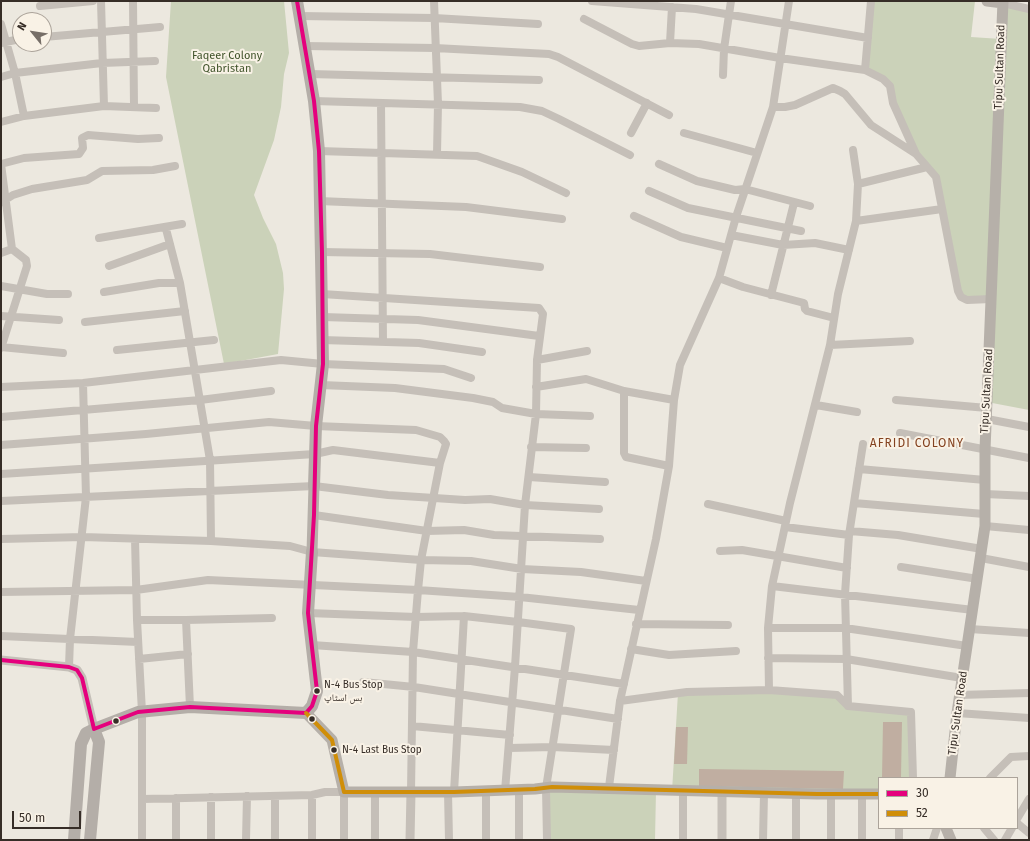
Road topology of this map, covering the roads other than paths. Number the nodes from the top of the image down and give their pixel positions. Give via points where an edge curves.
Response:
1 (93, 1) edge
2 (101, 1) edge
3 (133, 1) edge
4 (297, 1) edge
5 (434, 1) edge
6 (592, 1) edge
7 (731, 1) edge
8 (789, 1) edge
9 (871, 1) edge
10 (987, 1) edge
11 (1003, 2) edge
12 (640, 3) edge
13 (40, 6) dead end
14 (672, 6) junction
15 (1029, 9) edge
16 (729, 14) junction
17 (300, 16) junction
18 (434, 18) junction
19 (584, 19) dead end
20 (1, 24) edge
21 (538, 24) dead end
22 (160, 26) dead end
23 (786, 26) junction
24 (134, 28) junction
25 (101, 33) junction
26 (52, 36) edge
27 (868, 38) junction
28 (4, 42) edge
29 (670, 42) junction
30 (305, 46) junction
31 (435, 48) junction
32 (724, 49) junction
33 (780, 58) junction
34 (133, 61) junction
35 (155, 61) dead end
36 (102, 63) junction
37 (865, 70) junction
38 (15, 73) junction
39 (310, 74) junction
40 (723, 75) dead end
41 (1, 77) edge
42 (437, 77) junction
43 (539, 80) dead end
44 (314, 101) junction
45 (381, 103) junction
46 (647, 103) junction
47 (438, 104) junction
48 (104, 106) junction
49 (134, 107) junction
50 (773, 107) junction
51 (156, 108) dead end
52 (669, 115) dead end
53 (24, 116) junction
54 (1, 122) edge
55 (631, 133) dead end
56 (684, 133) dead end
57 (159, 138) dead end
58 (853, 150) dead end
59 (319, 151) junction
60 (381, 153) junction
61 (757, 153) junction
62 (437, 154) junction
63 (916, 154) junction
64 (630, 155) dead end
65 (1, 164) edge
66 (659, 164) dead end
67 (175, 166) dead end
68 (927, 166) junction
69 (858, 184) junction
70 (745, 189) junction
71 (649, 191) dead end
72 (566, 193) dead end
73 (3, 201) edge
74 (320, 201) junction
75 (382, 202) junction
76 (794, 203) junction
77 (810, 206) dead end
78 (942, 209) junction
79 (634, 216) dead end
80 (736, 217) junction
81 (562, 219) dead end
82 (856, 221) junction
83 (182, 224) dead end
84 (166, 228) junction
85 (788, 229) junction
86 (801, 231) dead end
87 (731, 235) junction
88 (99, 238) dead end
89 (170, 244) junction
90 (784, 245) junction
91 (728, 248) junction
92 (12, 249) junction
93 (848, 250) junction
94 (383, 251) junction
95 (322, 252) junction
96 (1, 253) edge
97 (109, 266) dead end
98 (540, 267) dead end
99 (719, 278) junction
100 (180, 283) junction
101 (1, 286) edge
102 (19, 289) junction
103 (104, 292) dead end
104 (68, 294) dead end
105 (322, 294) junction
106 (771, 295) junction
107 (384, 297) junction
108 (991, 299) junction
109 (185, 311) junction
110 (5, 317) edge
111 (322, 317) junction
112 (834, 318) junction
113 (59, 320) dead end
114 (384, 320) junction
115 (85, 322) dead end
116 (539, 336) junction
117 (214, 340) dead end
118 (322, 340) junction
119 (910, 341) dead end
120 (383, 342) junction
121 (191, 343) junction
122 (830, 345) junction
123 (1, 348) edge
124 (117, 350) dead end
125 (587, 351) dead end
126 (482, 352) dead end
127 (63, 353) dead end
128 (537, 360) junction
129 (323, 364) junction
130 (196, 370) junction
131 (471, 378) dead end
132 (83, 383) junction
133 (321, 385) junction
134 (1, 387) edge
135 (536, 387) junction
136 (270, 391) dead end
137 (624, 391) junction
138 (200, 400) junction
139 (674, 400) junction
140 (896, 400) dead end
141 (816, 405) junction
142 (85, 410) junction
143 (857, 412) dead end
144 (536, 414) junction
145 (987, 414) junction
146 (590, 416) dead end
147 (1, 417) edge
148 (316, 426) junction
149 (1029, 427) edge
150 (206, 428) junction
151 (900, 433) dead end
152 (84, 439) junction
153 (863, 444) dead end
154 (1, 445) edge
155 (531, 446) junction
156 (586, 448) dead end
157 (984, 450) junction
158 (315, 454) junction
159 (1029, 458) edge
160 (210, 460) junction
161 (440, 463) junction
162 (669, 466) junction
163 (84, 468) junction
164 (859, 469) junction
165 (1, 474) edge
166 (529, 477) junction
167 (985, 480) junction
168 (604, 482) dead end
169 (314, 486) junction
170 (211, 492) junction
171 (985, 494) junction
172 (1029, 496) edge
173 (86, 498) junction
174 (433, 498) junction
175 (1, 501) edge
176 (854, 503) junction
177 (708, 504) dead end
178 (525, 505) junction
179 (599, 509) dead end
180 (984, 514) junction
181 (314, 515) junction
182 (785, 524) junction
183 (985, 526) junction
184 (1029, 530) edge
185 (427, 531) junction
186 (849, 533) junction
187 (523, 536) junction
188 (83, 537) junction
189 (1, 538) edge
190 (135, 539) junction
191 (600, 540) dead end
192 (211, 541) junction
193 (720, 551) dead end
194 (312, 552) junction
195 (982, 554) junction
196 (779, 555) junction
197 (421, 560) junction
198 (901, 567) dead end
199 (1029, 567) edge
200 (846, 568) junction
201 (522, 569) junction
202 (978, 579) junction
203 (646, 580) junction
204 (309, 586) junction
205 (772, 586) junction
206 (136, 590) junction
207 (418, 590) junction
208 (75, 591) junction
209 (1, 592) edge
210 (844, 594) junction
211 (520, 597) junction
212 (639, 610) junction
213 (973, 610) junction
214 (308, 613) junction
215 (464, 616) junction
216 (272, 618) dead end
217 (416, 618) junction
218 (137, 620) junction
219 (186, 620) junction
220 (518, 622) junction
221 (636, 624) junction
222 (728, 625) dead end
223 (768, 628) junction
224 (846, 628) junction
225 (970, 629) junction
226 (1029, 633) edge
227 (1, 636) edge
228 (70, 639) junction
229 (138, 642) junction
230 (312, 645) junction
231 (967, 646) junction
232 (631, 649) junction
233 (736, 651) dead end
234 (413, 652) junction
235 (188, 654) junction
236 (768, 658) junction
237 (846, 659) junction
238 (1, 660) edge
239 (139, 660) junction
240 (460, 660) junction
241 (69, 667) junction
242 (515, 667) junction
243 (565, 674) junction
244 (962, 678) junction
245 (364, 682) dead end
246 (624, 684) junction
247 (414, 687) junction
248 (769, 690) junction
249 (1029, 693) edge
250 (458, 695) junction
251 (960, 696) junction
252 (620, 701) junction
253 (512, 704) junction
254 (848, 706) junction
255 (190, 707) junction
256 (559, 710) junction
257 (142, 712) junction
258 (957, 713) junction
259 (306, 714) junction
260 (1029, 718) edge
261 (618, 719) junction
262 (412, 726) junction
263 (94, 729) junction
264 (457, 730) junction
265 (510, 735) junction
266 (553, 747) junction
267 (509, 748) junction
268 (614, 750) junction
269 (1029, 756) edge
270 (913, 777) edge
271 (950, 777) edge
272 (991, 777) edge
273 (609, 787) junction
274 (546, 788) junction
275 (505, 790) junction
276 (519, 790) junction
277 (375, 791) junction
278 (486, 791) junction
279 (683, 791) junction
280 (344, 792) junction
281 (411, 792) junction
282 (451, 792) junction
283 (722, 792) junction
284 (764, 793) junction
285 (796, 794) junction
286 (832, 794) junction
287 (862, 794) junction
288 (878, 794) edge
289 (312, 795) junction
290 (247, 796) junction
291 (275, 796) junction
292 (211, 797) junction
293 (176, 798) junction
294 (143, 799) junction
295 (1029, 799) edge
296 (1018, 817) edge
297 (1018, 824) edge
298 (899, 829) edge
299 (937, 829) edge
300 (946, 829) edge
301 (985, 829) edge
302 (1011, 829) edge
303 (1029, 833) edge
304 (74, 840) edge
305 (90, 840) edge
306 (142, 840) edge
307 (176, 840) edge
308 (211, 840) edge
309 (246, 840) edge
310 (275, 840) edge
311 (312, 840) edge
312 (344, 840) edge
313 (375, 840) edge
314 (410, 840) edge
315 (449, 840) edge
316 (486, 840) edge
317 (519, 840) edge
318 (547, 840) edge
319 (683, 840) edge
320 (722, 840) edge
321 (763, 840) edge
322 (796, 840) edge
323 (831, 840) edge
324 (862, 840) edge
325 (899, 840) edge
326 (933, 840) edge
327 (951, 840) edge
328 (994, 840) edge
329 (1005, 840) edge

1 - 13 street
2 - 25 street
3 - 24 street
4 - 17 main road
5 - 18 street
6 - 12 street
7 - 16 street
8 - 23 street
9 - 27 street
10 - 11 main road
11 - 15 street
11 - 108 main road, Tipu Sultan Road
12 - 14 street
14 - 16 street
14 - 29 street
16 - 23 street
16 - 32 street
17 - 18 street
17 - 30 main road
18 - 21 street
18 - 31 street
19 - 29 street via 639,46
20 - 28 street
22 - 24 street
23 - 27 street
23 - 33 street
24 - 25 street
24 - 34 street
25 - 26 street
25 - 36 street
27 - 37 street
28 - 38 street
29 - 32 street
30 - 31 street
30 - 39 main road
31 - 42 street
31 - 46 street via 534,53 558,57
32 - 33 street
32 - 40 street
33 - 37 street
33 - 50 street
34 - 35 street
34 - 36 street
34 - 49 street
36 - 38 street
36 - 48 street
37 - 63 street via 883,79 890,86 893,103
38 - 41 street
38 - 53 street
39 - 42 street
39 - 44 main road
42 - 43 street
42 - 47 street
44 - 45 street
44 - 59 main road
45 - 47 street
45 - 60 street
46 - 52 street
46 - 55 street
47 - 62 street
47 - 64 street via 520,107 542,112
48 - 49 street
48 - 53 street
49 - 51 street
50 - 61 street
50 - 63 street via 795,105 833,88 845,94 871,125
53 - 54 street
56 - 61 street
57 - 65 street via 88,135 82,138 84,148 79,154 24,158
58 - 69 street
59 - 60 street
59 - 74 main road
60 - 62 street
60 - 75 street
61 - 70 street
62 - 72 street via 477,156 522,172
63 - 68 street
65 - 73 street
66 - 70 street via 697,181 735,190
67 - 73 street via 153,170 106,170 87,180 32,188
68 - 69 street
68 - 78 street via 936,177
69 - 82 street
70 - 76 street
70 - 80 street
71 - 80 street via 688,208
73 - 92 street
74 - 75 street
74 - 95 main road
75 - 81 street via 466,207
75 - 94 street
76 - 77 street
76 - 85 street
78 - 82 street
78 - 108 street via 961,297 966,300
79 - 91 street via 682,237
80 - 85 street
80 - 87 street
82 - 93 street
83 - 84 street
84 - 88 street
84 - 89 street
85 - 86 street
85 - 90 street
87 - 90 street
87 - 91 street
89 - 97 street
89 - 100 street
90 - 93 street via 815,243
90 - 106 street
91 - 99 street
92 - 96 street
92 - 102 street via 26,260 27,266
93 - 112 street
94 - 95 street
94 - 98 street
94 - 107 street
95 - 105 main road
99 - 106 street
99 - 139 street via 680,365
100 - 103 street via 160,283
100 - 109 street
101 - 102 street
102 - 104 street via 47,294
102 - 110 street
105 - 107 street
105 - 111 main road
106 - 112 street via 804,303 807,311
107 - 114 street
107 - 116 street via 539,308 543,314
108 - 145 main road, Tipu Sultan Road
109 - 115 street
109 - 121 street
110 - 113 street
110 - 123 street
111 - 114 street
111 - 118 main road
112 - 122 street
114 - 116 street via 418,320
114 - 120 street
116 - 128 street
117 - 121 street
118 - 120 street
118 - 129 main road
119 - 122 street
120 - 126 street via 419,343
121 - 124 street
121 - 130 street
122 - 141 street
123 - 127 street
125 - 128 street
128 - 135 street
129 - 130 street via 281,360
129 - 131 street via 444,369
129 - 133 main road
130 - 132 street
130 - 138 street
132 - 134 street
132 - 142 street
133 - 144 street via 395,388 473,398 493,402 502,408
133 - 148 main road
135 - 137 street via 586,379
135 - 144 street
136 - 138 street
137 - 139 street
137 - 162 street via 626,457
138 - 142 street
138 - 150 street
139 - 162 street
140 - 145 street
141 - 143 street
141 - 182 street
142 - 147 street
142 - 152 street
144 - 146 street
144 - 155 street
145 - 149 street
145 - 157 main road, Tipu Sultan Road
148 - 150 street via 269,422
148 - 158 main road
148 - 161 street via 416,430 440,437 446,444
150 - 152 street
150 - 160 street
151 - 157 street
152 - 154 street
152 - 163 street
153 - 164 street
155 - 156 street
155 - 166 street
157 - 159 street
157 - 167 main road, Tipu Sultan Road
158 - 160 street
158 - 161 street via 333,450
158 - 169 main road
160 - 163 street
160 - 170 street
161 - 174 street
162 - 203 street
163 - 165 street
163 - 173 street
164 - 167 street
164 - 176 street
166 - 168 street
166 - 178 street
167 - 171 main road, Tipu Sultan Road
169 - 170 street
169 - 174 street via 388,496
169 - 181 main road
170 - 173 street
170 - 192 street
171 - 172 street
171 - 180 main road, Tipu Sultan Road
173 - 175 street
173 - 188 street
174 - 178 street via 490,499
174 - 185 street
176 - 180 street
176 - 186 street
177 - 182 street
178 - 179 street
178 - 187 street
180 - 183 main road, Tipu Sultan Road
181 - 185 street
181 - 194 main road
182 - 186 street
182 - 196 street
183 - 184 street
183 - 195 main road, Tipu Sultan Road
185 - 187 street via 464,530
185 - 197 street
186 - 195 street via 898,535
186 - 200 street
187 - 191 street
187 - 201 street
188 - 189 street
188 - 190 street
188 - 208 street
190 - 192 street
190 - 206 street
192 - 194 street via 290,546
193 - 196 street via 742,550
194 - 197 street
194 - 204 main road
195 - 199 street
195 - 202 main road, Tipu Sultan Road
196 - 200 street
196 - 205 street
197 - 201 street via 471,561
197 - 207 street
198 - 202 street
200 - 210 street
201 - 203 street via 581,572
201 - 211 street
202 - 213 main road, Tipu Sultan Road
203 - 212 street
204 - 206 street via 290,582 208,580
204 - 207 street
204 - 214 main road
205 - 210 street
205 - 223 street
206 - 208 street
206 - 218 street
207 - 211 street
207 - 217 street
208 - 209 street
208 - 228 street
210 - 213 street
210 - 224 street
211 - 212 street
211 - 220 street
212 - 221 street
213 - 225 main road, Tipu Sultan Road
214 - 217 street
214 - 230 main road
215 - 217 street
215 - 220 street
215 - 240 street
216 - 219 street
217 - 234 street
218 - 219 street
218 - 229 street
219 - 235 street
220 - 242 street
220 - 243 street via 571,629
221 - 222 street
221 - 232 street
223 - 224 street
223 - 236 street
224 - 231 street
224 - 237 street
225 - 226 street
225 - 231 main road, Tipu Sultan Road
227 - 228 street
228 - 229 street
228 - 241 street
229 - 239 street
230 - 234 street
230 - 259 main road via 317,691
231 - 244 main road, Tipu Sultan Road
232 - 233 street via 669,655
232 - 246 street
234 - 240 street
234 - 247 street
235 - 239 street
235 - 255 street
236 - 237 street
236 - 248 street
237 - 244 street
237 - 254 street
238 - 241 street
239 - 257 street
240 - 242 street
240 - 250 street
241 - 263 street via 77,670 82,678
242 - 243 street
242 - 253 street
243 - 246 street
243 - 256 street
244 - 251 main road, Tipu Sultan Road
245 - 247 street
246 - 252 street
247 - 250 street
247 - 262 street
248 - 252 street via 687,692
248 - 254 street via 837,695
249 - 251 street
250 - 253 street
250 - 264 street
251 - 258 main road, Tipu Sultan Road
252 - 261 street
253 - 256 street
253 - 265 street
254 - 270 street via 911,712
255 - 257 main road
255 - 259 main road
256 - 261 street
256 - 266 street
257 - 263 main road
257 - 294 street
258 - 260 street
258 - 271 main road, Tipu Sultan Road
259 - 280 main road via 332,740
261 - 268 street
262 - 264 street
262 - 281 street
263 - 304 main road via 86,733 81,744
263 - 305 main road via 99,742
264 - 265 street
264 - 282 street
265 - 267 street
266 - 267 street
266 - 268 street
266 - 274 street
267 - 275 street
268 - 273 street
269 - 272 street via 1011,757
273 - 274 main road
273 - 279 main road
274 - 276 main road
274 - 318 street
275 - 276 main road
275 - 278 main road
276 - 317 street
277 - 280 main road
277 - 281 main road
277 - 313 street
278 - 282 main road
278 - 316 street
279 - 283 main road
279 - 319 street
280 - 289 street
280 - 312 street
281 - 282 main road
281 - 314 street
282 - 315 street
283 - 284 main road
283 - 320 street
284 - 285 main road
284 - 321 street
285 - 286 main road
285 - 322 street
286 - 287 main road
286 - 323 street
287 - 288 main road
287 - 324 street
289 - 291 street
289 - 311 street
290 - 291 street
290 - 292 street
290 - 309 street
291 - 310 street
292 - 293 street
292 - 308 street
293 - 294 street
293 - 307 street
294 - 306 street
295 - 296 street
297 - 303 street
298 - 325 street
299 - 326 street
300 - 327 main road
301 - 328 street
302 - 329 street

